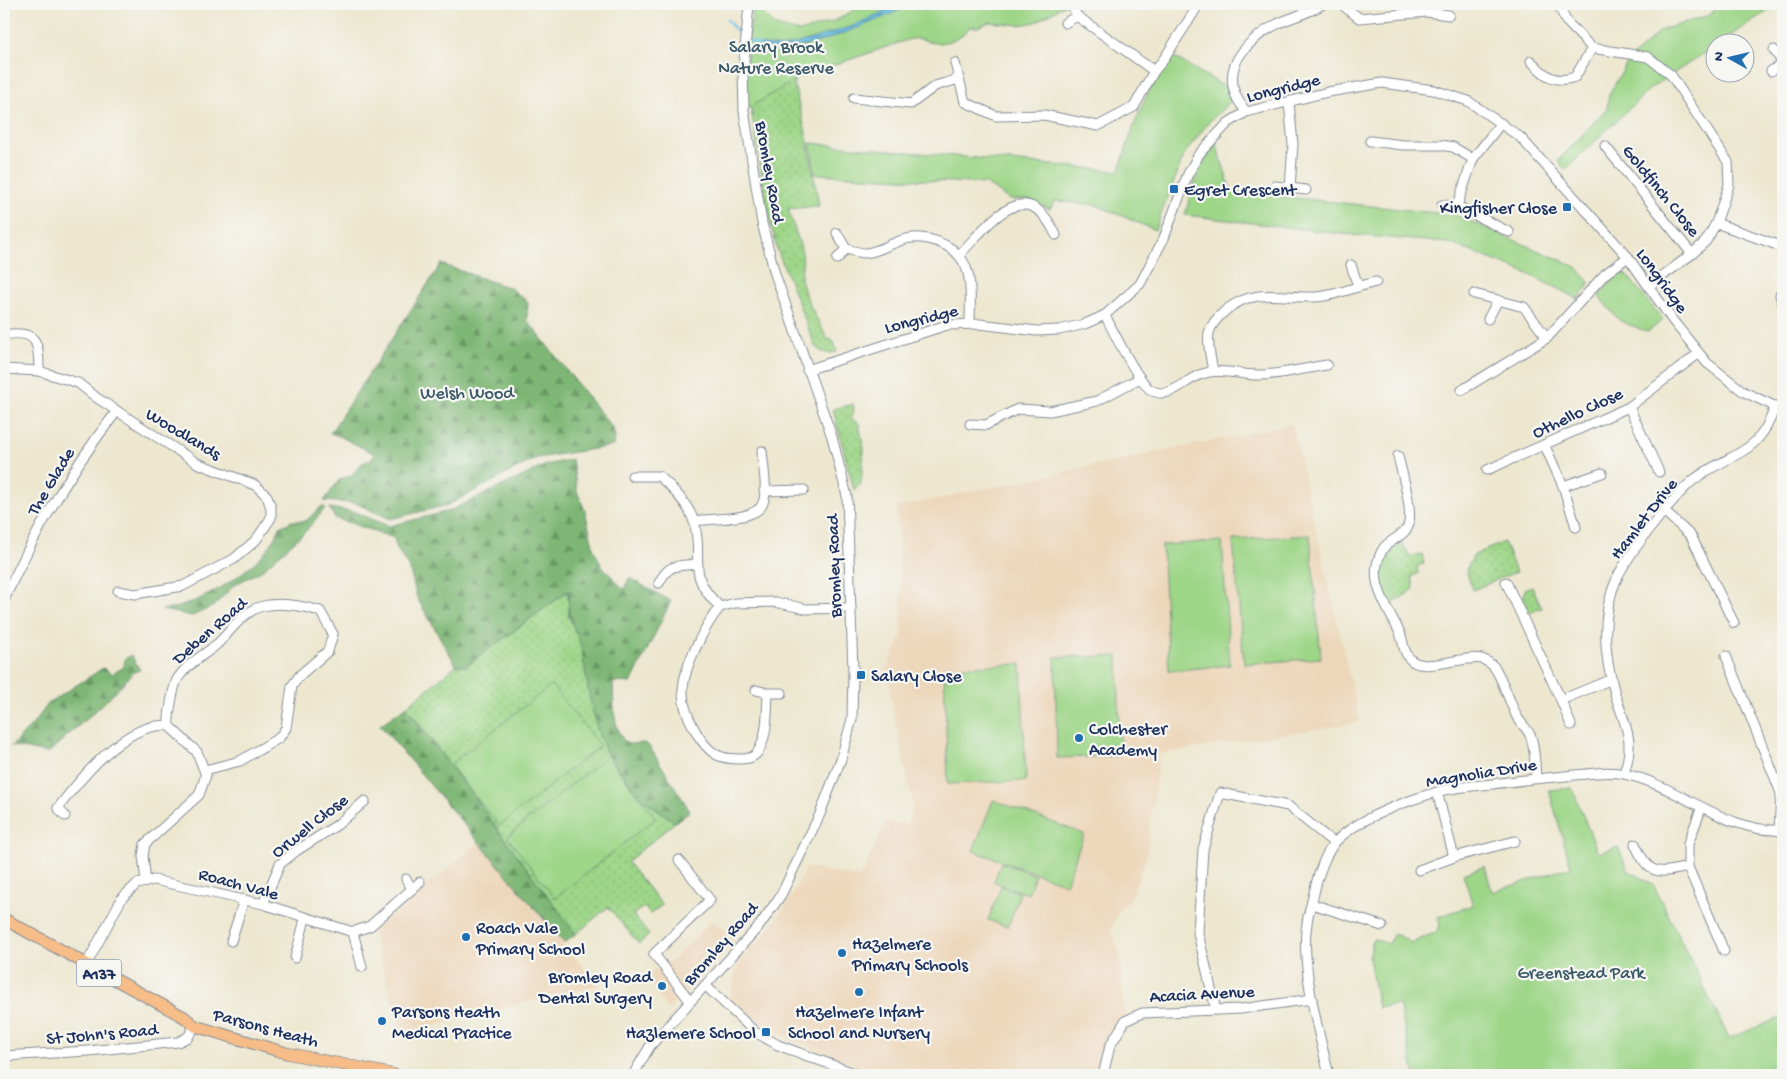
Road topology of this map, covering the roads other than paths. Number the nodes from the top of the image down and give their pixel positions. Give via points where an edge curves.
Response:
1 (749, 4) edge
2 (1071, 4) edge
3 (1199, 4) edge
4 (1323, 4) edge
5 (1341, 4) edge
6 (1558, 4) edge
7 (1449, 15) dead end
8 (1077, 16) junction
9 (1065, 23) dead end
10 (1592, 48) junction
11 (1774, 50) dead end
12 (1531, 62) dead end
13 (955, 63) dead end
14 (1783, 64) edge
15 (1154, 71) junction
16 (1772, 71) dead end
17 (959, 79) junction
18 (854, 98) dead end
19 (1289, 103) junction
20 (1246, 112) junction
21 (1501, 123) junction
22 (1370, 141) dead end
23 (1606, 146) dead end
24 (1473, 159) junction
25 (1275, 186) dead end
26 (1290, 188) junction
27 (1306, 190) dead end
28 (1442, 205) dead end
29 (1457, 206) junction
30 (1716, 223) junction
31 (837, 232) dead end
32 (1509, 232) dead end
33 (1056, 235) dead end
34 (1783, 247) edge
35 (846, 250) junction
36 (960, 254) junction
37 (1692, 254) junction
38 (1628, 257) junction
39 (837, 259) dead end
40 (1351, 265) dead end
41 (1376, 282) dead end
42 (1358, 286) junction
43 (1649, 286) junction
44 (1474, 294) dead end
45 (1780, 295) dead end
46 (1498, 300) junction
47 (1783, 305) edge
48 (1105, 315) junction
49 (1488, 319) dead end
50 (970, 323) junction
51 (4, 335) edge
52 (1548, 338) junction
53 (1698, 354) junction
54 (1327, 365) dead end
55 (4, 369) edge
56 (807, 370) junction
57 (40, 371) junction
58 (1213, 371) junction
59 (1140, 378) junction
60 (1462, 390) dead end
61 (1629, 407) junction
62 (1779, 408) edge
63 (117, 411) junction
64 (970, 424) dead end
65 (1545, 446) junction
66 (762, 451) dead end
67 (1398, 456) dead end
68 (1487, 470) dead end
69 (1659, 472) dead end
70 (1602, 473) dead end
71 (632, 476) dead end
72 (1563, 486) junction
73 (804, 490) dead end
74 (764, 491) junction
75 (1664, 512) junction
76 (694, 521) junction
77 (1576, 527) dead end
78 (698, 564) junction
79 (1506, 582) dead end
80 (659, 583) dead end
81 (118, 591) dead end
82 (4, 600) edge
83 (720, 606) junction
84 (851, 608) junction
85 (1734, 623) dead end
86 (1726, 656) dead end
87 (1612, 679) junction
88 (756, 690) dead end
89 (768, 693) junction
90 (782, 693) dead end
91 (1561, 700) junction
92 (1572, 725) dead end
93 (169, 726) junction
94 (205, 770) junction
95 (1624, 773) junction
96 (1536, 778) junction
97 (1437, 792) junction
98 (366, 801) dead end
99 (1701, 809) junction
100 (65, 816) dead end
101 (1781, 830) edge
102 (1515, 841) dead end
103 (1334, 844) junction
104 (1635, 844) dead end
105 (1454, 857) junction
106 (679, 860) dead end
107 (1688, 866) junction
108 (1419, 870) dead end
109 (406, 879) dead end
110 (146, 882) junction
111 (420, 882) dead end
112 (412, 889) junction
113 (244, 900) junction
114 (263, 904) junction
115 (1312, 904) junction
116 (4, 918) edge
117 (305, 919) junction
118 (1382, 926) dead end
119 (353, 932) junction
120 (232, 941) dead end
121 (1724, 951) dead end
122 (295, 958) dead end
123 (86, 965) junction
124 (362, 967) dead end
125 (705, 985) junction
126 (1312, 999) junction
127 (690, 1001) junction
128 (1216, 1010) junction
129 (195, 1026) junction
130 (4, 1056) edge
131 (375, 1073) edge
132 (396, 1075) edge
133 (634, 1075) edge
134 (859, 1075) edge
135 (1103, 1075) edge
136 (1330, 1075) edge

1 - 56 street, Bromley Road via 743,85 750,152 775,274
2 - 8 street
3 - 15 street
4 - 20 street via 1278,24 1256,38 1236,60 1232,74 1236,96
5 - 7 street via 1359,18 1427,12
6 - 10 street via 1566,21
8 - 9 street
8 - 15 street
10 - 12 street via 1575,77 1566,80 1551,79
10 - 30 street via 1648,57 1671,75 1728,162 1729,185
11 - 14 street
13 - 17 street
14 - 16 street
15 - 17 street via 1134,107 1098,126 1044,115 996,116 965,102
17 - 18 street via 935,86 911,104
19 - 20 street, Longridge
19 - 21 street, Longridge via 1328,92 1382,83 1434,90 1468,101
19 - 26 street via 1293,144
20 - 48 street, Longridge via 1228,123 1199,154 1187,176 1164,238 1140,284
21 - 24 street
21 - 38 street, Longridge via 1520,137
22 - 24 street via 1403,145 1440,144 1453,147
23 - 37 street, Goldfinch Close
24 - 29 street
25 - 26 street
26 - 27 street
28 - 29 street
29 - 32 street
30 - 34 street
30 - 37 street via 1706,241
31 - 35 street
33 - 36 street via 1040,210 1020,205 1007,207
35 - 36 street via 865,253 912,238 938,241
35 - 39 street
36 - 50 street via 967,266 970,283
37 - 43 street
38 - 43 street, Longridge
38 - 52 street via 1606,274
40 - 42 street
41 - 42 street
42 - 58 street via 1328,296 1274,294 1240,300 1216,319 1209,332
43 - 53 street, Longridge
44 - 46 street
45 - 47 street
46 - 49 street
46 - 52 street via 1524,308
48 - 50 street, Longridge via 1085,324 1045,331
48 - 59 street
50 - 56 street, Longridge via 933,328
51 - 57 street via 24,333 34,338 39,348
52 - 60 street
53 - 61 street, Othello Close
53 - 62 street, Longridge via 1730,382
54 - 58 street via 1256,375
55 - 57 street, Woodlands
56 - 84 street, Bromley Road via 845,481
57 - 63 street, Woodlands via 78,383
58 - 59 street via 1200,374 1166,393 1150,390
59 - 64 street via 1097,401 1050,411 1018,409 986,425
61 - 65 street, Othello Close
61 - 69 street
62 - 75 street, Hamlet Drive via 1759,440 1691,483
63 - 81 street, Woodlands via 197,463 255,485 266,496 271,508 271,518 256,540 234,559 205,576 183,586 150,593
63 - 82 street, The Glade via 92,443 45,520
65 - 68 street, Othello Close
65 - 72 street
66 - 74 street
67 - 96 street via 1409,525 1384,548 1377,563 1375,580 1401,634 1407,656 1423,665 1463,658 1483,659 1495,667 1517,717 1531,736
70 - 72 street
71 - 76 street via 659,476 677,495
72 - 77 street
73 - 74 street
74 - 76 street via 758,512
75 - 85 street via 1691,536
75 - 87 street, Hamlet Drive via 1618,577 1608,604 1605,630
76 - 78 street
78 - 80 street via 672,566
78 - 83 street via 699,580 707,594
79 - 91 street
83 - 84 street via 775,602 806,609
83 - 89 street via 683,682 684,708 708,748 718,756 746,759 756,754 763,742
84 - 125 street, Bromley Road via 852,719 820,814 781,895 760,925
86 - 101 street via 1781,793
87 - 91 street
87 - 95 street, Hamlet Drive via 1630,744
88 - 89 street
89 - 90 street
91 - 92 street
93 - 94 street via 197,752
93 - 94 street, Deben Road via 177,680 187,667 216,645 249,612 263,606 306,607 320,611 333,634 328,651 292,686 286,728 279,738 240,761
93 - 100 street via 149,727 134,734 84,774 58,808
94 - 110 street via 204,786 199,795 145,844
95 - 96 street, Magnolia Drive
95 - 99 street, Magnolia Drive via 1662,787
96 - 97 street, Magnolia Drive
97 - 103 street, Magnolia Drive via 1379,814 1350,830
97 - 105 street
98 - 114 street, Orwell Close via 280,864
99 - 101 street, Magnolia Drive via 1745,824
99 - 107 street via 1688,844
102 - 105 street
103 - 115 street, Magnolia Drive via 1323,861
103 - 128 street via 1288,806 1220,793 1203,849 1198,933
104 - 107 street via 1642,859 1657,872
105 - 108 street
106 - 127 street via 710,900 654,954
107 - 121 street
109 - 112 street
110 - 113 street, Roach Vale via 171,882
110 - 123 street via 138,884 122,898
111 - 112 street
112 - 119 street via 370,926
113 - 114 street, Roach Vale
113 - 120 street
114 - 117 street, Roach Vale
115 - 118 street
115 - 126 street, Magnolia Drive via 1306,949
116 - 123 main road, Parsons Heath / A137
117 - 119 street, Roach Vale
117 - 122 street
119 - 124 street
123 - 129 main road, Parsons Heath / A137
125 - 127 street, Bromley Road
125 - 134 street via 755,1032 778,1045
126 - 128 street, Acacia Avenue
126 - 136 street, Magnolia Drive
127 - 133 street, Bromley Road via 650,1046
128 - 135 street, Acacia Avenue via 1142,1013 1125,1021 1110,1046
129 - 130 street, St John's Road via 188,1037 178,1042
129 - 131 main road, Parsons Heath / A137 via 286,1053
131 - 132 main road, Parsons Heath / A137

